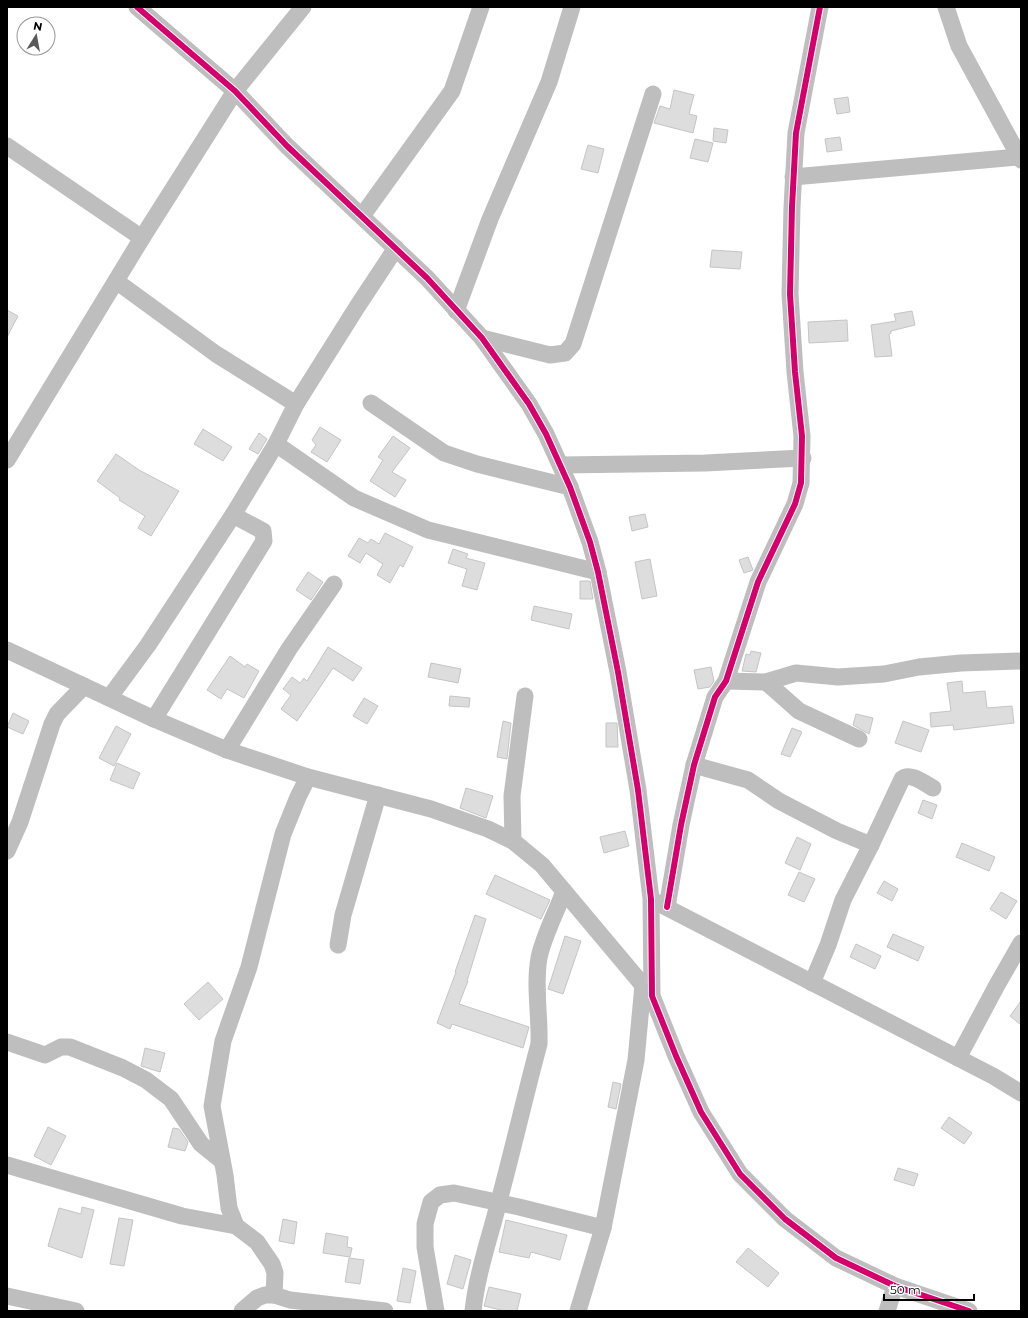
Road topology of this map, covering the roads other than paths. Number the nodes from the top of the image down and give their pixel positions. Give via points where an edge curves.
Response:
1 (137, 7) edge
2 (303, 7) edge
3 (481, 7) edge
4 (572, 7) edge
5 (820, 7) edge
6 (946, 7) edge
7 (235, 91) junction
8 (653, 94) dead end
9 (7, 146) edge
10 (1020, 158) edge
11 (793, 177) junction
12 (362, 216) junction
13 (142, 238) junction
14 (396, 248) junction
15 (116, 281) junction
16 (456, 310) junction
17 (482, 338) junction
18 (371, 403) dead end
19 (296, 404) junction
20 (276, 444) junction
21 (802, 458) junction
22 (7, 460) edge
23 (561, 465) junction
24 (570, 487) junction
25 (233, 515) junction
26 (598, 572) junction
27 (334, 584) dead end
28 (7, 650) edge
29 (1021, 661) edge
30 (726, 680) junction
31 (766, 682) junction
32 (84, 686) junction
33 (525, 696) dead end
34 (109, 698) junction
35 (154, 719) junction
36 (859, 739) dead end
37 (228, 750) junction
38 (694, 765) junction
39 (308, 777) junction
40 (933, 788) dead end
41 (378, 795) junction
42 (513, 841) junction
43 (871, 845) junction
44 (7, 851) edge
45 (564, 891) junction
46 (651, 899) junction
47 (667, 907) junction
48 (1021, 944) edge
49 (338, 945) dead end
50 (812, 983) junction
51 (648, 990) junction
52 (7, 1042) edge
53 (958, 1058) junction
54 (1021, 1093) edge
55 (222, 1161) junction
56 (7, 1165) edge
57 (499, 1202) junction
58 (236, 1226) junction
59 (603, 1228) junction
60 (895, 1286) junction
61 (274, 1295) junction
62 (7, 1296) edge
63 (76, 1311) edge
64 (242, 1311) edge
65 (386, 1311) edge
66 (436, 1311) edge
67 (473, 1311) edge
68 (578, 1311) edge
69 (887, 1311) edge
70 (969, 1311) edge

1 - 7 street
2 - 7 street
3 - 12 street via 452,91
4 - 16 street via 549,82 490,219
5 - 11 street via 796,133
6 - 10 street via 959,46
7 - 12 street via 287,146
7 - 13 street
8 - 17 street via 573,344 565,353 550,355
9 - 13 street
10 - 11 street
11 - 21 street via 790,294
12 - 14 street
13 - 15 street
14 - 16 street
14 - 19 street
15 - 19 street via 216,354
15 - 22 street
16 - 17 street
17 - 23 street via 529,404
18 - 24 street via 444,453 477,464
19 - 20 street
20 - 25 street
20 - 26 street via 354,498 428,530
21 - 23 street via 705,463
21 - 30 street via 801,483 795,504 758,582
23 - 24 street
24 - 26 street
25 - 34 street via 148,645
25 - 35 street via 263,531 264,541
26 - 46 street via 638,790
27 - 37 street via 289,649
28 - 32 street
29 - 31 street via 961,663 884,674 838,677 796,673
30 - 31 street
30 - 38 street via 715,697
31 - 36 street via 799,711
32 - 34 street
32 - 44 street via 57,714 52,724 20,822
33 - 42 street via 512,796
34 - 35 street
35 - 37 street
37 - 39 street
38 - 43 street via 748,780 779,801
38 - 47 street
39 - 41 street
39 - 55 street via 283,834 249,967 223,1041 212,1106
40 - 43 street via 910,776 902,778
41 - 42 street via 481,826
41 - 49 street via 343,915
42 - 45 street via 542,865
43 - 50 street via 843,900
45 - 51 street
45 - 57 street via 539,956 539,1044
46 - 47 street
46 - 51 street
47 - 50 street
48 - 53 street via 1003,972
50 - 53 street
51 - 59 street
51 - 60 street via 701,1112 740,1174 785,1219 836,1258
52 - 55 street via 46,1055 61,1047 70,1047 146,1080 171,1099 201,1144
53 - 54 street
55 - 58 street via 229,1208
56 - 58 street via 182,1216
57 - 59 street
57 - 66 street via 454,1193 440,1196 432,1202 426,1224 425,1247
57 - 67 street via 480,1272
58 - 61 street via 257,1242 272,1264 275,1273
59 - 68 street
60 - 69 street
60 - 70 street
61 - 64 street via 257,1298
61 - 65 street via 290,1300
62 - 63 street

